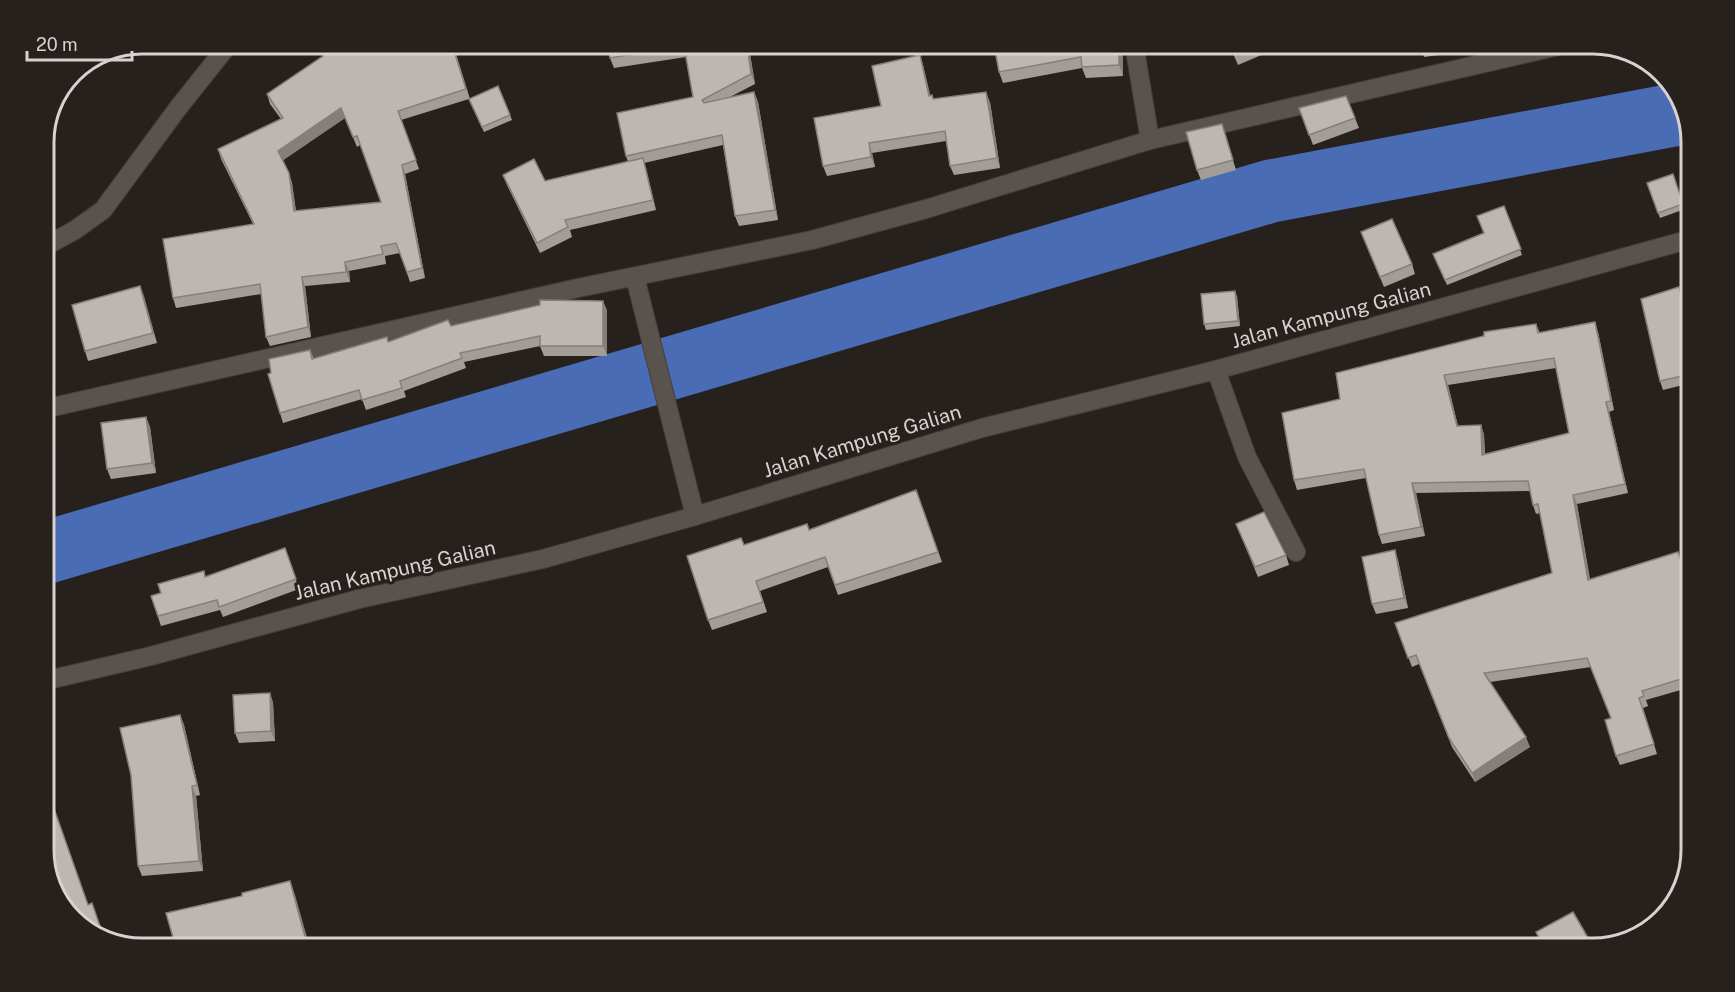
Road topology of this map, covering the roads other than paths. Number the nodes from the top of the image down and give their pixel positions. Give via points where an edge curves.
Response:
1 (221, 54) edge
2 (1136, 54) edge
3 (1524, 54) edge
4 (1150, 140) junction
5 (54, 242) edge
6 (1681, 242) edge
7 (635, 277) junction
8 (1216, 370) junction
9 (54, 407) edge
10 (695, 516) junction
11 (1296, 552) dead end
12 (54, 679) edge

1 - 5 street via 103,210
2 - 4 street
3 - 4 street
4 - 7 street via 812,240
6 - 8 street, Jalan Kampung Galian
7 - 9 street
7 - 10 street
8 - 10 street, Jalan Kampung Galian via 982,428
8 - 11 street via 1247,457
10 - 12 street, Jalan Kampung Galian via 543,560 359,599

